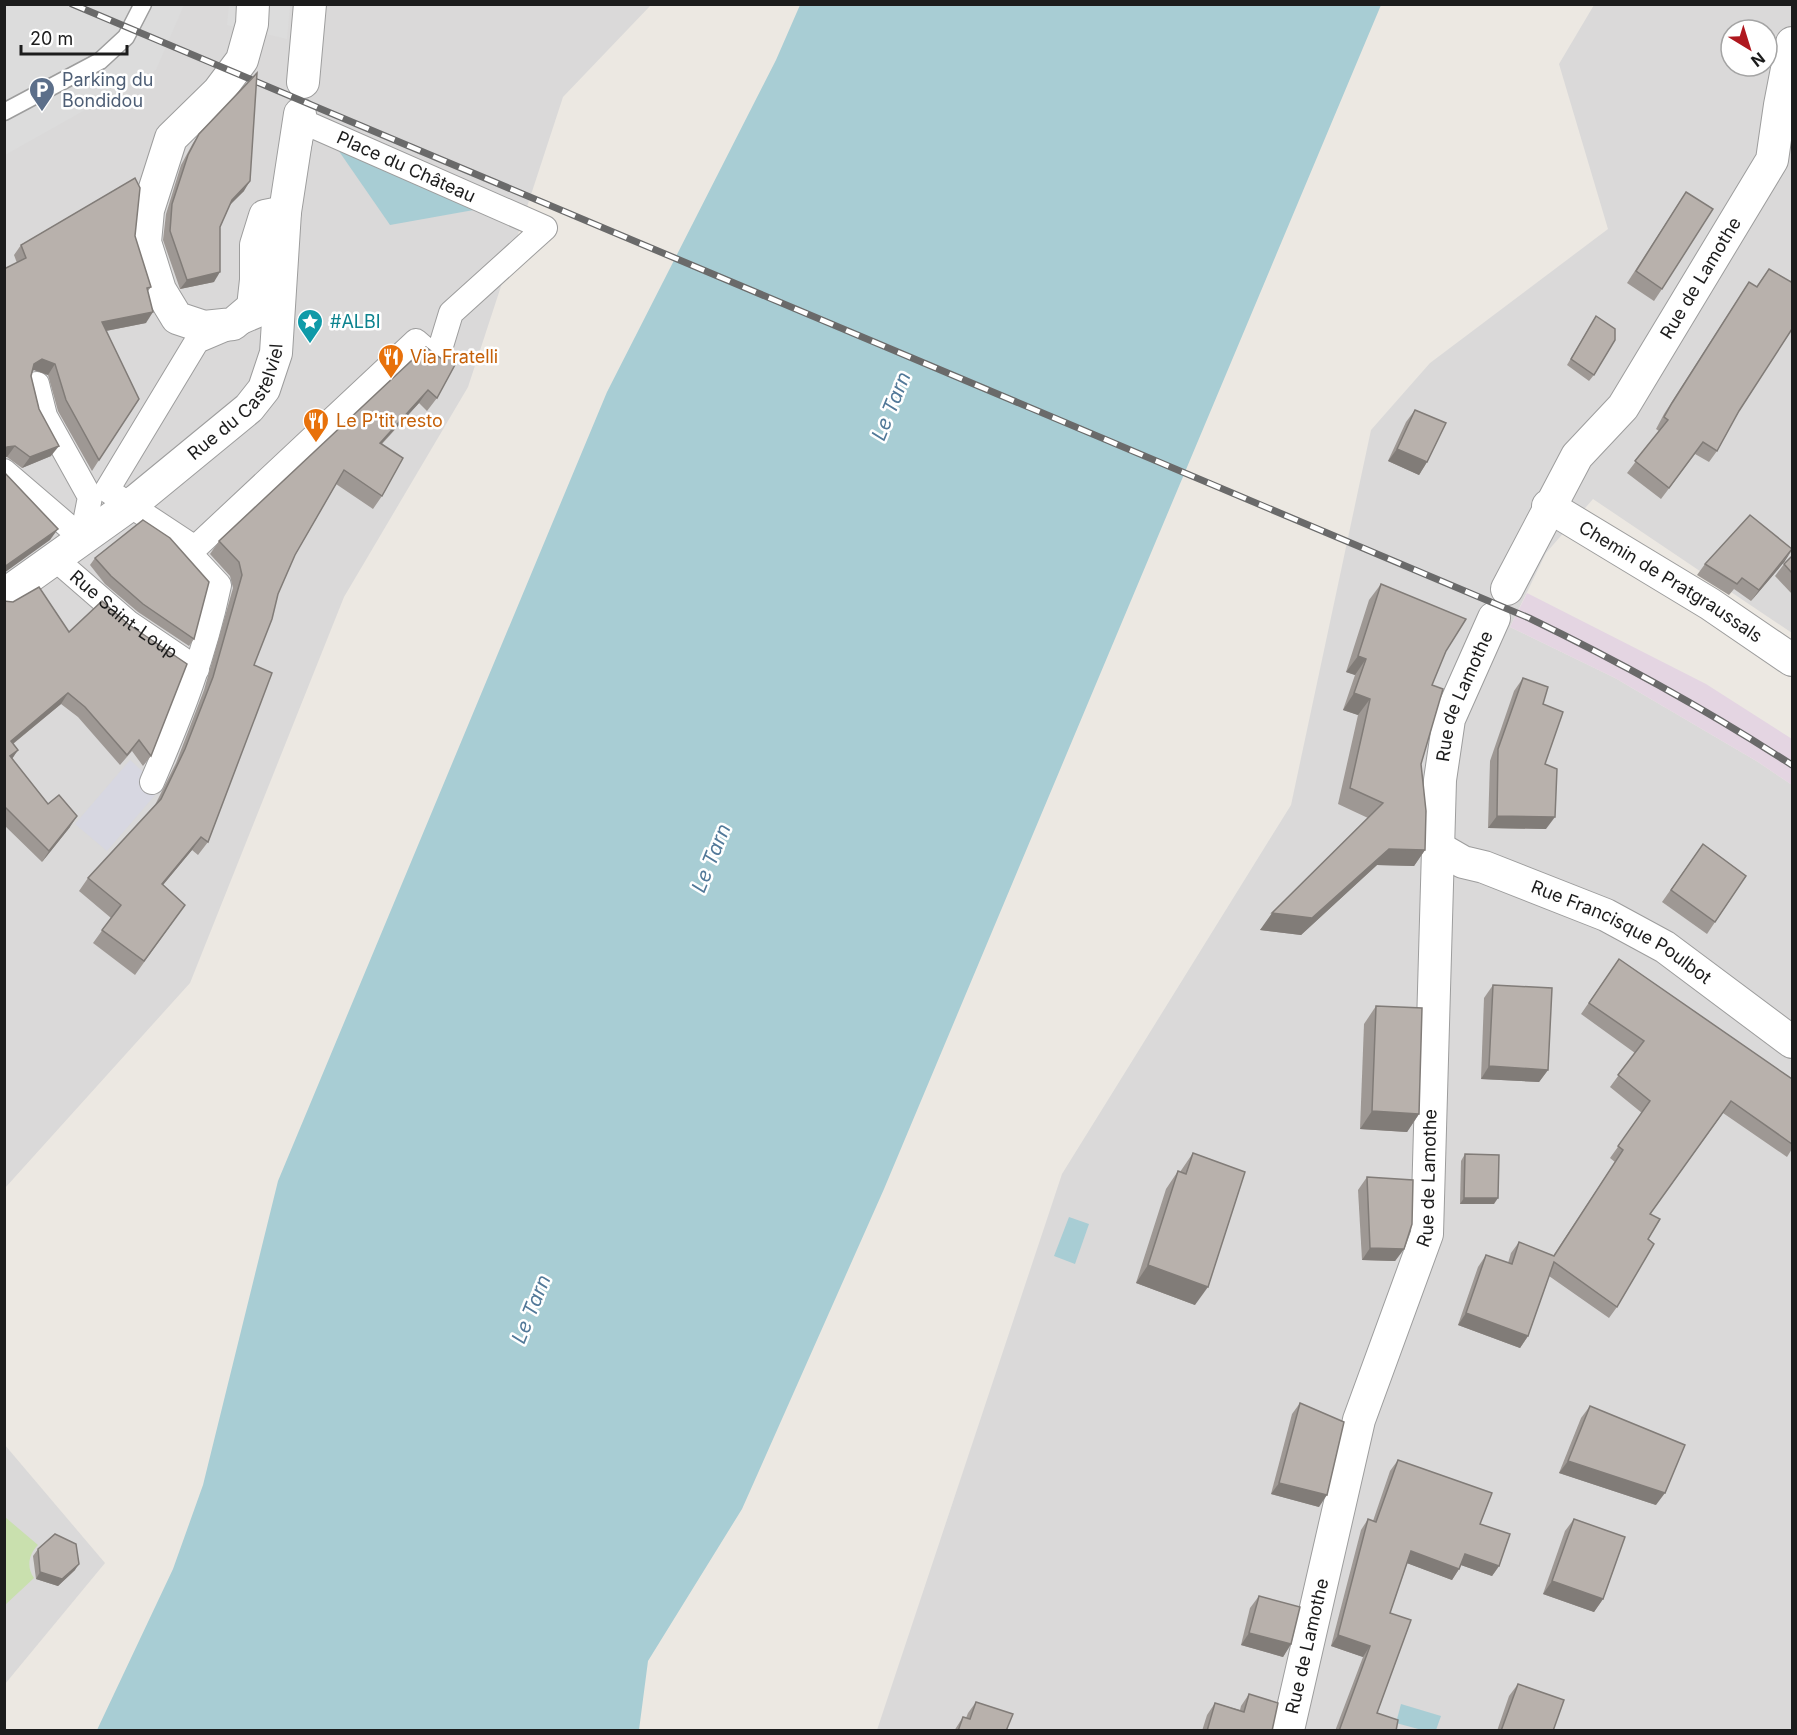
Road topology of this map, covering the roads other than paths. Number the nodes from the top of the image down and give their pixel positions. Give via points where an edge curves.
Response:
1 (143, 4) edge
2 (253, 4) edge
3 (310, 4) edge
4 (1792, 43) edge
5 (303, 82) dead end
6 (4, 112) edge
7 (300, 114) dead end
8 (1782, 160) edge
9 (285, 212) junction
10 (37, 384) dead end
11 (4, 471) edge
12 (133, 502) junction
13 (1548, 506) junction
14 (167, 530) junction
15 (82, 538) junction
16 (54, 558) junction
17 (1507, 588) dead end
18 (4, 595) edge
19 (1494, 618) dead end
20 (1792, 660) edge
21 (197, 669) junction
22 (152, 782) dead end
23 (1437, 847) junction
24 (1792, 1042) edge
25 (1288, 1731) edge

1 - 6 lane via 126,37 100,61
2 - 9 street via 242,60 218,92 171,138 148,210 145,242 160,290 177,318 204,327 233,324 253,307 256,245 265,216
3 - 5 street
4 - 8 street, Rue de Lamothe via 1780,105
7 - 9 street, Rue du Castelviel
8 - 13 street, Rue de Lamothe via 1623,407 1577,456
9 - 12 street, Rue du Castelviel via 276,353 264,389 249,408
9 - 12 street, Place du Château via 263,313 196,341 107,490
9 - 14 street, Place du Château via 304,122 545,228 451,313 437,359 416,341 195,548
10 - 15 street via 45,416 90,497
11 - 15 street
12 - 14 street, Place du Château
12 - 15 street, Rue du Castelviel
13 - 17 street, Rue de Lamothe
13 - 20 street, Chemin de Pratgraussals via 1710,604
14 - 21 street, Rue Saint-Loup via 219,585 208,639
15 - 16 street, Rue du Castelviel
16 - 18 street, Rue du Castelviel
16 - 21 street, Rue Saint-Loup via 129,623
19 - 23 street, Rue de Lamothe via 1449,719 1440,780
21 - 22 street, Rue Saint-Loup
23 - 24 street, Rue Francisque Poulbot via 1463,862 1606,915 1665,946
23 - 25 street, Rue de Lamothe via 1427,1234 1359,1420

